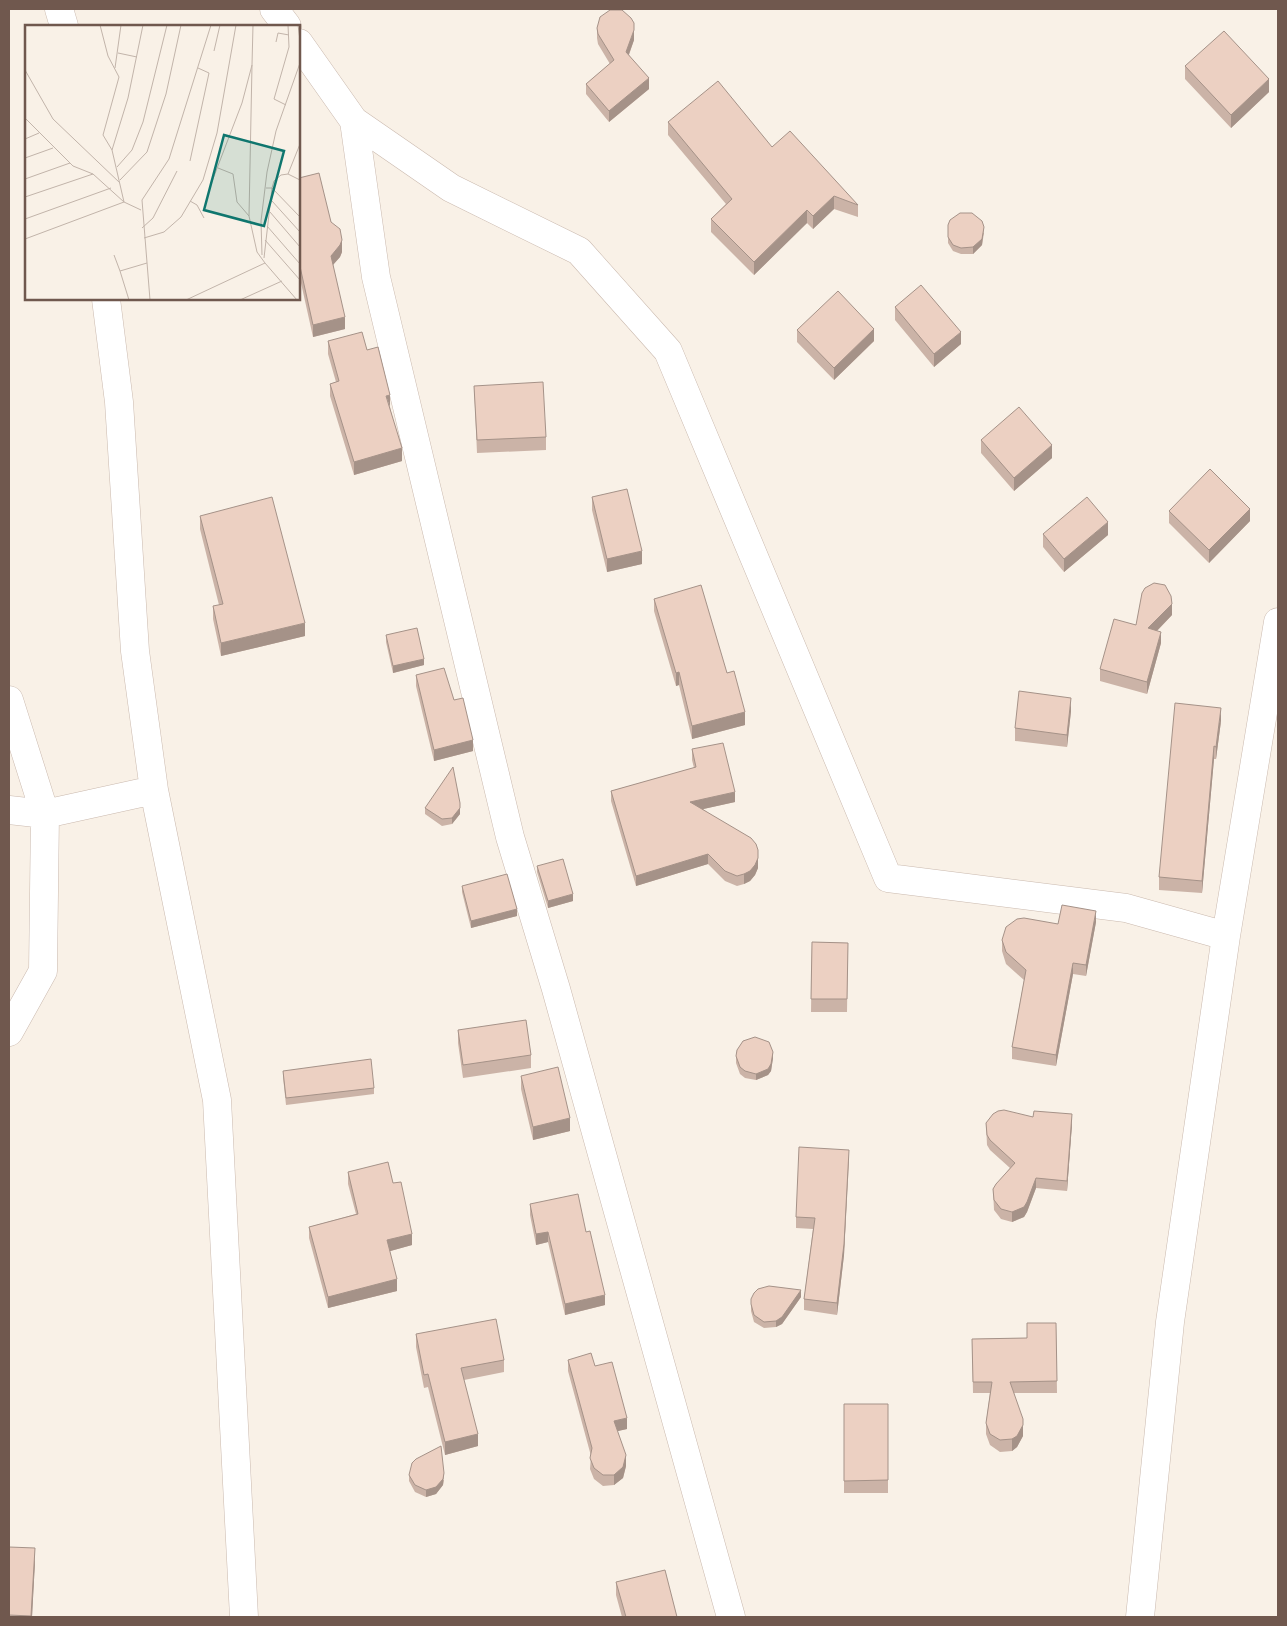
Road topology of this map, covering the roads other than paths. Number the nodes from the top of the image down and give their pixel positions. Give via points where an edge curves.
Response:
1 (60, 9) edge
2 (274, 9) edge
3 (64, 25) edge
4 (286, 25) edge
5 (300, 44) edge
6 (354, 121) junction
7 (106, 300) edge
8 (1278, 622) edge
9 (9, 700) edge
10 (154, 790) junction
11 (9, 810) edge
12 (45, 814) junction
13 (1226, 936) junction
14 (9, 1032) edge
15 (244, 1617) edge
16 (731, 1617) edge
17 (1140, 1617) edge

1 - 3 street
2 - 4 street
5 - 6 street
6 - 13 street via 452,188 579,251 668,351 888,878 1126,908
6 - 16 street via 376,278 510,837 556,989
7 - 10 street via 119,402 135,651
8 - 13 street
9 - 12 street
10 - 12 street
10 - 15 street via 217,1100
11 - 12 street
12 - 14 street via 43,971
13 - 17 street via 1170,1322

